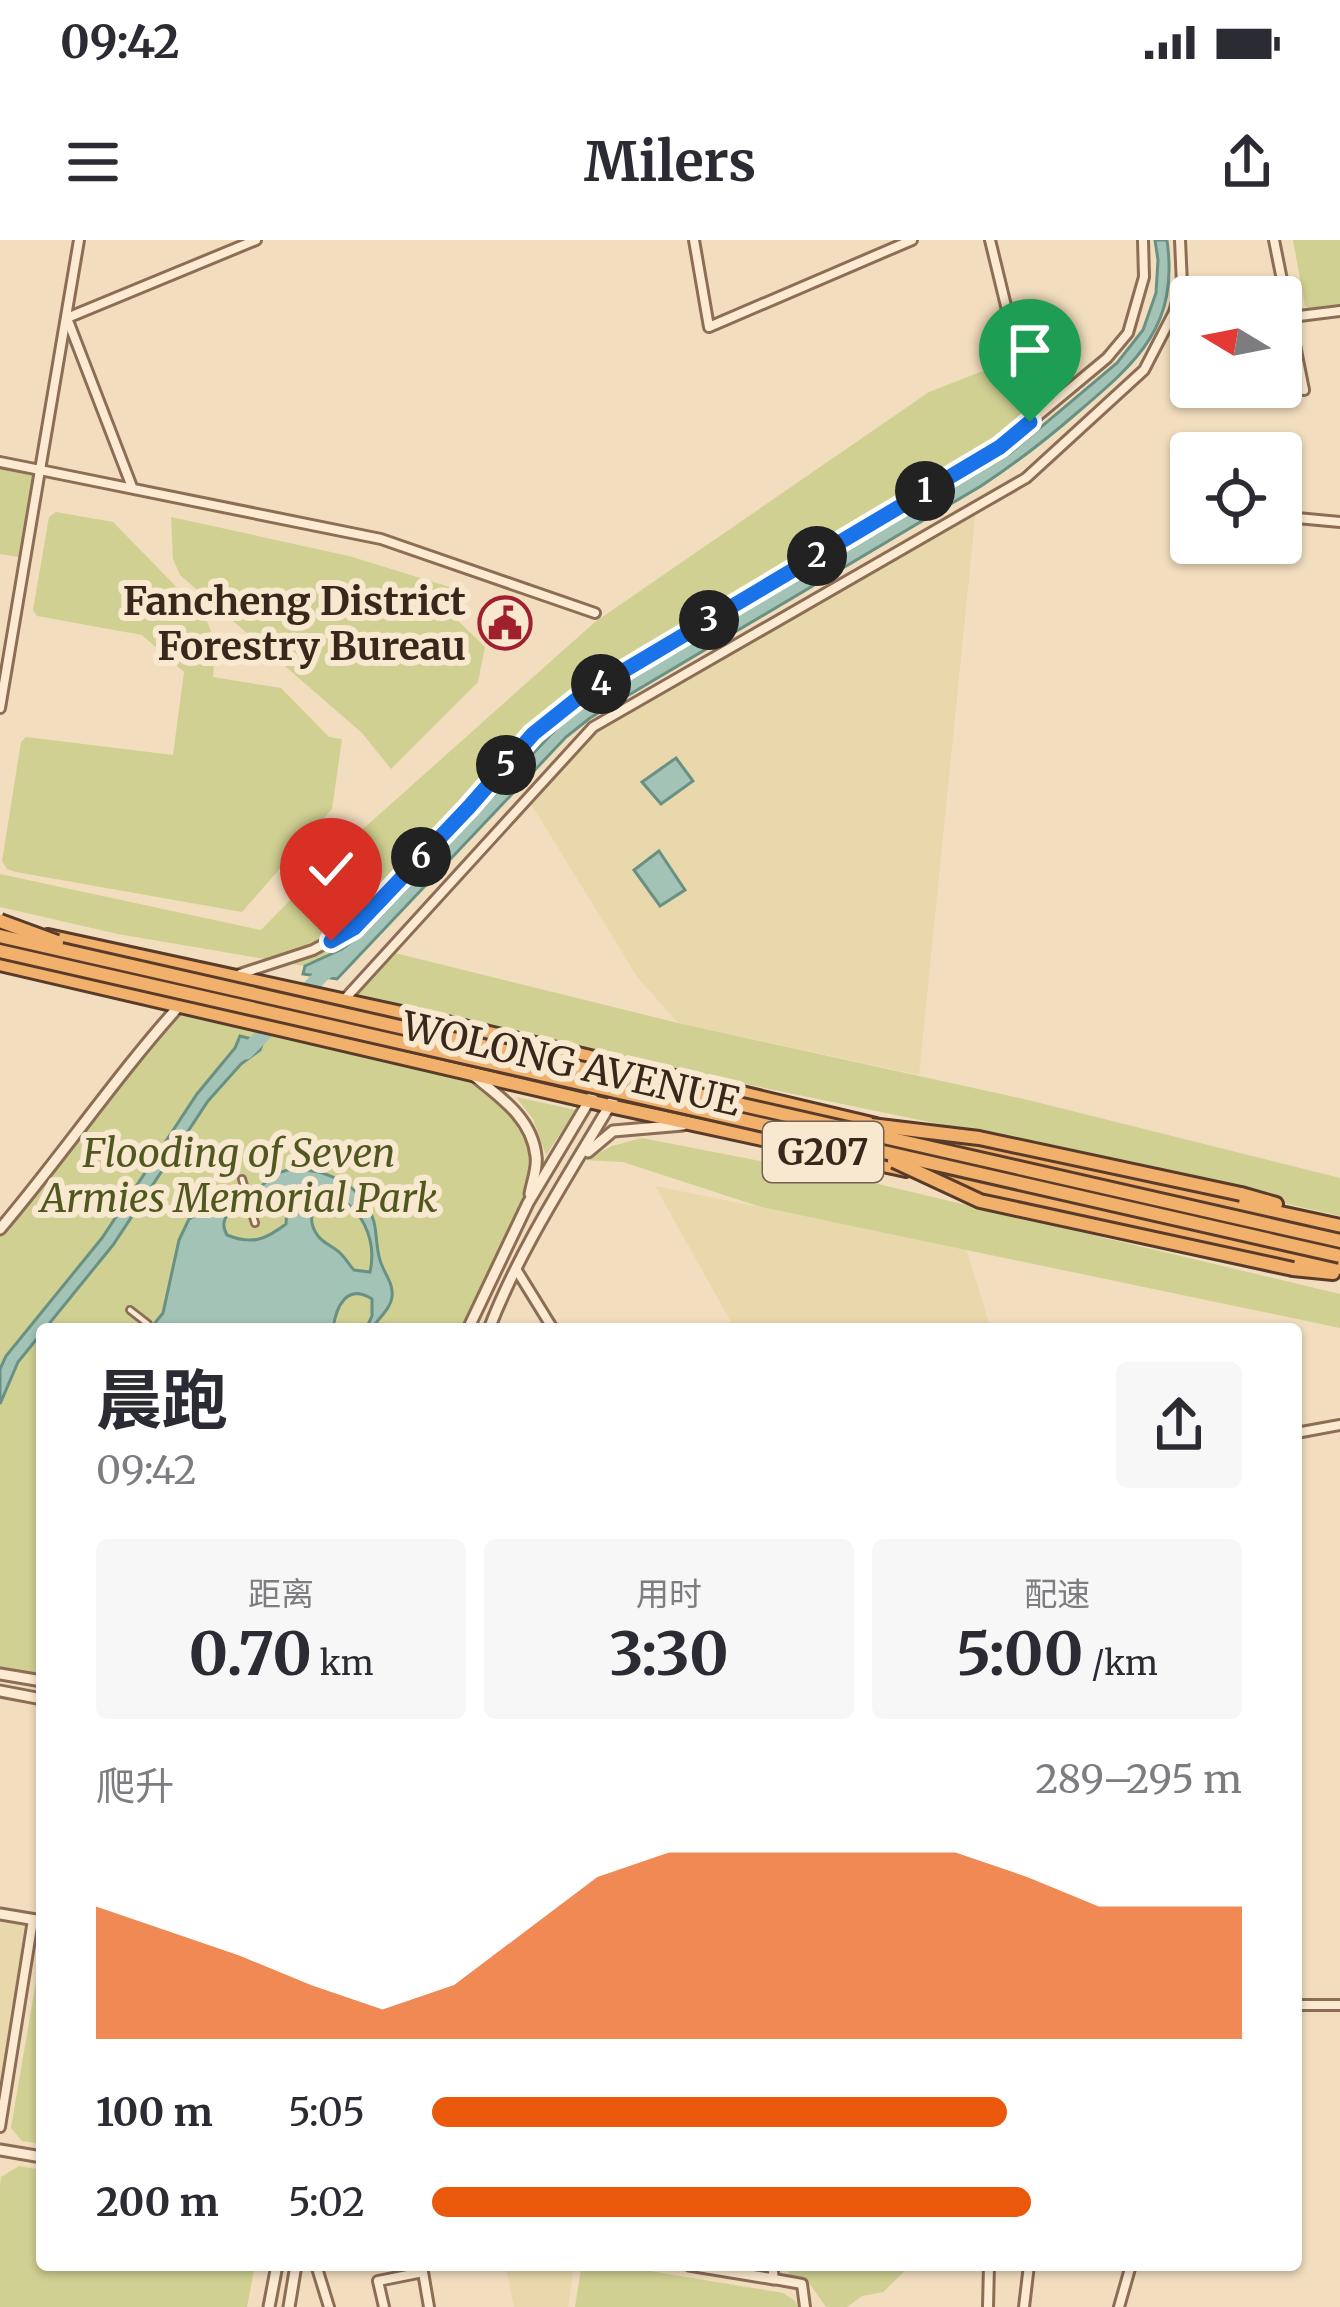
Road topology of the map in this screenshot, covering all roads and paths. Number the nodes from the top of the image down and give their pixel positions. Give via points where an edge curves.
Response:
1 (79, 240) edge
2 (256, 240) edge
3 (694, 240) edge
4 (990, 240) edge
5 (1143, 240) edge
6 (1180, 240) edge
7 (1274, 240) edge
8 (908, 241) edge
9 (1282, 276) edge
10 (1340, 311) edge
11 (1302, 316) edge
12 (67, 318) junction
13 (1016, 347) dead end
14 (1302, 379) edge
15 (1304, 390) dead end
16 (0, 462) edge
17 (40, 470) junction
18 (133, 489) junction
19 (1302, 519) edge
20 (1340, 523) edge
21 (595, 613) dead end
22 (0, 708) edge
23 (0, 923) edge
24 (0, 936) edge
25 (0, 951) edge
26 (0, 963) edge
27 (101, 966) junction
28 (233, 977) junction
29 (336, 1000) junction
30 (181, 1005) junction
31 (615, 1062) junction
32 (633, 1067) junction
33 (469, 1072) junction
34 (590, 1100) junction
35 (610, 1106) junction
36 (812, 1119) junction
37 (699, 1125) junction
38 (884, 1127) junction
39 (871, 1151) junction
40 (242, 1179) dead end
41 (562, 1185) junction
42 (528, 1203) junction
43 (255, 1223) dead end
44 (1340, 1225) edge
45 (0, 1229) edge
46 (1340, 1241) edge
47 (1340, 1256) edge
48 (516, 1269) junction
49 (1340, 1271) edge
50 (130, 1310) dead end
51 (147, 1323) edge
52 (470, 1323) edge
53 (492, 1323) edge
54 (550, 1323) edge
55 (1340, 1425) edge
56 (1302, 1432) edge
57 (0, 1674) edge
58 (36, 1680) edge
59 (0, 1691) edge
60 (36, 1698) edge
61 (0, 1914) edge
62 (36, 1920) edge
63 (36, 1931) edge
64 (1340, 2005) edge
65 (1302, 2006) edge
66 (0, 2127) edge
67 (0, 2150) edge
68 (36, 2156) edge
69 (276, 2271) edge
70 (295, 2271) edge
71 (318, 2271) edge
72 (725, 2271) edge
73 (773, 2271) edge
74 (989, 2271) edge
75 (1028, 2271) edge
76 (1129, 2271) edge
77 (774, 2279) junction
78 (269, 2307) edge
79 (289, 2307) edge
80 (329, 2307) edge
81 (384, 2307) edge
82 (430, 2307) edge
83 (806, 2307) edge
84 (988, 2307) edge
85 (1024, 2307) edge
86 (1119, 2307) edge

1 - 12 street
2 - 12 street
3 - 8 street via 709,327
4 - 13 street
5 - 28 street via 1144,277 1128,333 1000,447 578,698 533,734 354,928
6 - 29 street via 1182,285 1144,370 1026,478 593,727
7 - 9 street
10 - 11 street
12 - 17 street
12 - 18 street
14 - 15 street
16 - 17 street
17 - 18 street
17 - 22 street
18 - 21 street via 381,539
19 - 20 street
23 - 27 highway, bridge
23 - 28 highway, WOLONG AVENUE / G207
24 - 27 highway, bridge
25 - 27 highway, bridge
26 - 27 highway, bridge
26 - 30 highway, WOLONG AVENUE / G207
27 - 36 highway, bridge
27 - 39 highway, bridge
28 - 29 highway, WOLONG AVENUE / G207
29 - 31 highway, WOLONG AVENUE / G207
30 - 33 highway, WOLONG AVENUE / G207
30 - 45 street
31 - 32 highway, WOLONG AVENUE / G207
31 - 34 street
32 - 35 street
32 - 38 highway, WOLONG AVENUE / G207
33 - 34 highway, WOLONG AVENUE / G207
33 - 42 street via 514,1108 531,1135 537,1160
34 - 35 highway, WOLONG AVENUE / G207
34 - 42 street
35 - 37 highway, WOLONG AVENUE / G207
35 - 41 street
36 - 38 highway, bridge
36 - 46 highway, bridge
37 - 41 street via 613,1131
37 - 49 highway, WOLONG AVENUE / G207
38 - 44 highway, WOLONG AVENUE / G207
38 - 44 highway, bridge via 979,1138 1241,1194
39 - 47 highway, bridge
39 - 49 highway, bridge via 980,1202 1292,1269
40 - 43 street
41 - 48 street
42 - 52 street
48 - 53 street
48 - 54 street
50 - 51 street
55 - 56 street
57 - 58 street
59 - 60 street
61 - 62 street
63 - 66 street
64 - 65 street
67 - 68 street
69 - 78 street
70 - 79 street
71 - 80 street
72 - 77 street
73 - 77 street
74 - 84 street
75 - 85 street
76 - 86 street
77 - 83 street via 802,2284
81 - 82 street via 378,2281 424,2272

